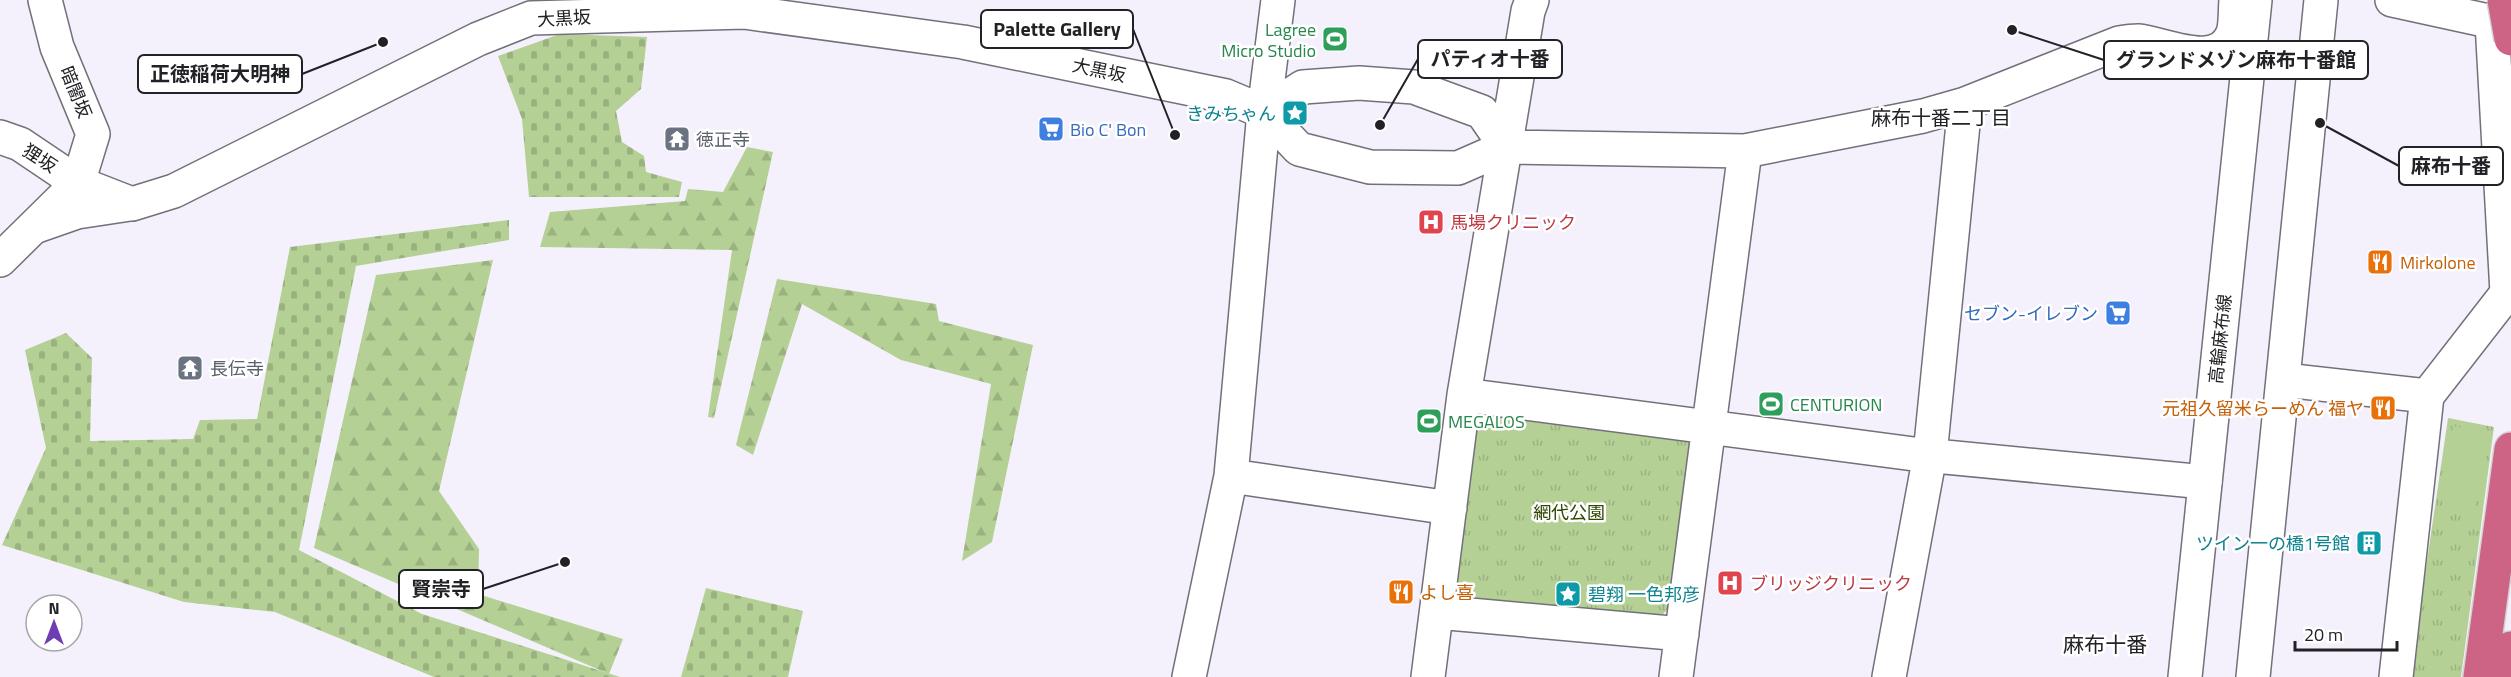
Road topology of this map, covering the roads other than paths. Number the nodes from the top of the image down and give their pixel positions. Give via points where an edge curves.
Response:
1 (45, 0) edge
2 (1278, 0) edge
3 (1532, 0) edge
4 (2236, 0) edge
5 (2255, 0) edge
6 (2321, 0) edge
7 (2392, 0) edge
8 (745, 6) edge
9 (2497, 21) edge
10 (1965, 104) junction
11 (1264, 112) junction
12 (0, 137) edge
13 (1506, 147) junction
14 (1745, 151) junction
15 (78, 183) junction
16 (132, 204) junction
17 (34, 228) junction
18 (0, 260) edge
19 (2284, 380) junction
20 (1464, 395) junction
21 (2427, 396) junction
22 (1709, 428) junction
23 (2511, 449) edge
24 (1930, 455) junction
25 (1231, 476) junction
26 (2205, 482) junction
27 (1450, 508) junction
28 (2511, 571) edge
29 (1437, 612) junction
30 (1682, 634) junction
31 (2511, 648) edge
32 (2511, 665) edge
33 (1189, 677) edge
34 (1428, 677) edge
35 (1676, 677) edge
36 (1889, 677) edge
37 (2185, 677) edge
38 (2253, 677) edge
39 (2396, 677) edge
40 (2480, 677) edge
41 (2492, 677) edge
42 (2508, 677) edge

1 - 15 street, 暗闇坂 via 57,47 93,134
2 - 11 street
3 - 13 street
4 - 10 street via 2233,33 2224,45 2211,52 2200,54 2138,41 2119,43
5 - 26 street, 高輪麻布線
6 - 19 street
7 - 9 street
8 - 11 street, 大黒坂 via 963,42 1226,96
8 - 16 street, 大黒坂 via 531,18 478,39 174,190
9 - 21 street via 2507,293
10 - 14 street
10 - 24 street
11 - 13 street via 1299,149 1370,167 1458,168
11 - 13 street via 1303,87 1359,82 1414,87 1482,112
11 - 25 street
12 - 15 street, 狸坂 via 20,144
13 - 14 street
13 - 20 street
14 - 22 street
15 - 16 street
15 - 17 street
16 - 17 street, 大黒坂 via 77,212
17 - 18 street
19 - 21 street
19 - 38 street
20 - 22 street
20 - 27 street
21 - 39 street
22 - 24 street
22 - 30 street
23 - 40 highway
24 - 26 street
24 - 36 street
25 - 27 street
25 - 33 street
26 - 37 street, 高輪麻布線
27 - 29 street
28 - 41 highway
29 - 30 street
29 - 34 street
30 - 35 street
31 - 42 highway
32 - 42 highway

